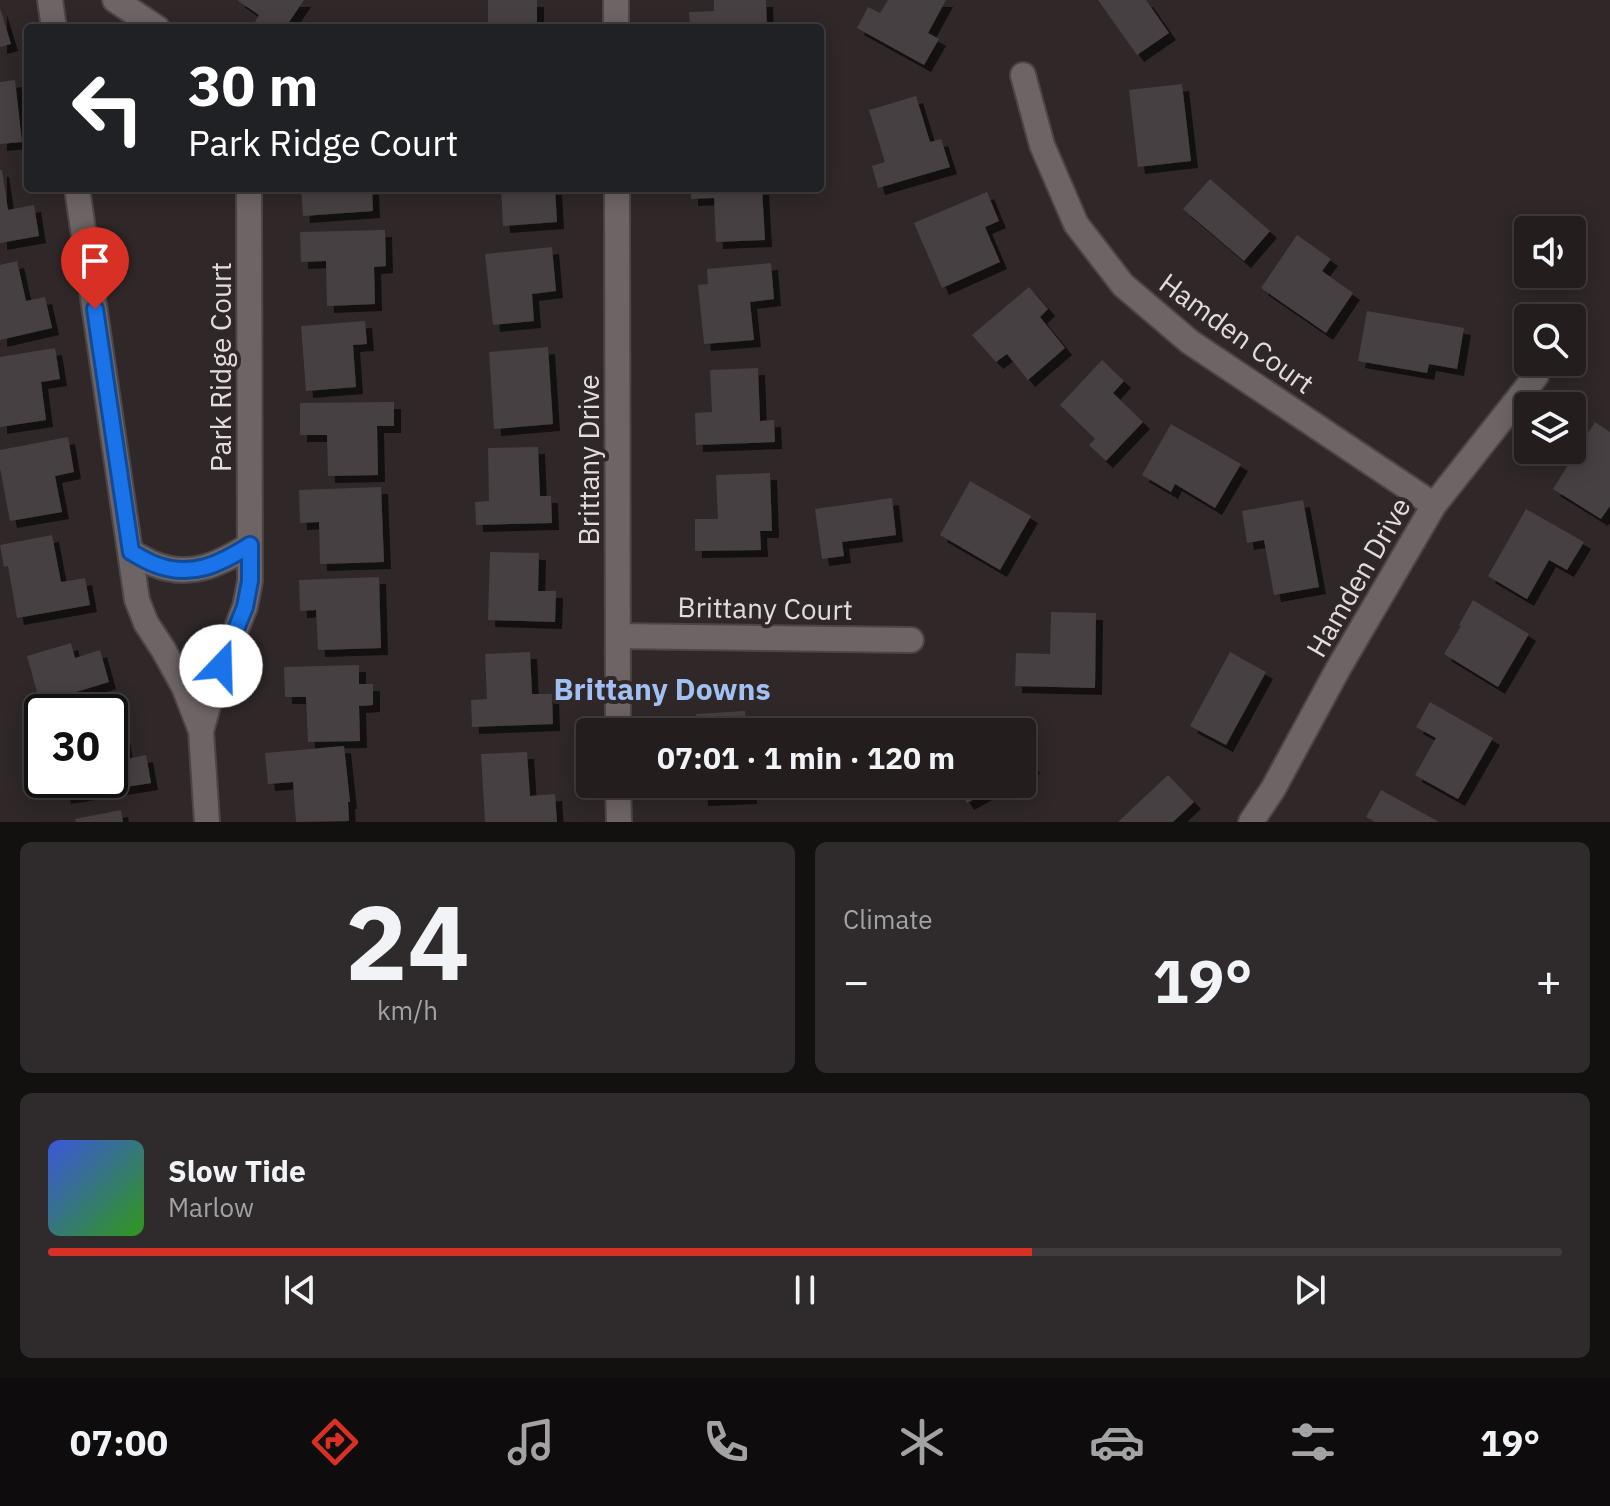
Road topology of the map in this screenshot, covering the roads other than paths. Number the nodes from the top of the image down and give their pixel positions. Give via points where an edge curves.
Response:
1 (50, 0) edge
2 (115, 0) edge
3 (616, 0) edge
4 (53, 24) edge
5 (150, 24) edge
6 (616, 24) edge
7 (1023, 75) dead end
8 (78, 192) edge
9 (249, 192) edge
10 (617, 192) edge
11 (1536, 376) dead end
12 (1434, 505) junction
13 (250, 545) junction
14 (131, 552) junction
15 (618, 636) junction
16 (911, 640) dead end
17 (618, 718) edge
18 (201, 731) junction
19 (618, 798) edge
20 (207, 822) edge
21 (619, 822) edge
22 (1251, 822) edge

1 - 4 street
2 - 5 street
3 - 6 street
7 - 12 street, Hamden Court via 1042,145 1076,224 1123,285 1190,342
8 - 14 street, Park Ridge Court
9 - 13 street, Park Ridge Court
10 - 15 street, Brittany Drive
11 - 12 street, Hamden Drive
12 - 22 street, Hamden Drive
13 - 14 street via 205,568 179,570 154,565
13 - 18 street, Park Ridge Court via 245,607
14 - 18 street, Park Ridge Court via 137,600 184,687
15 - 16 street, Brittany Court
15 - 17 street, Brittany Drive
18 - 20 street, Park Ridge Court
19 - 21 street

